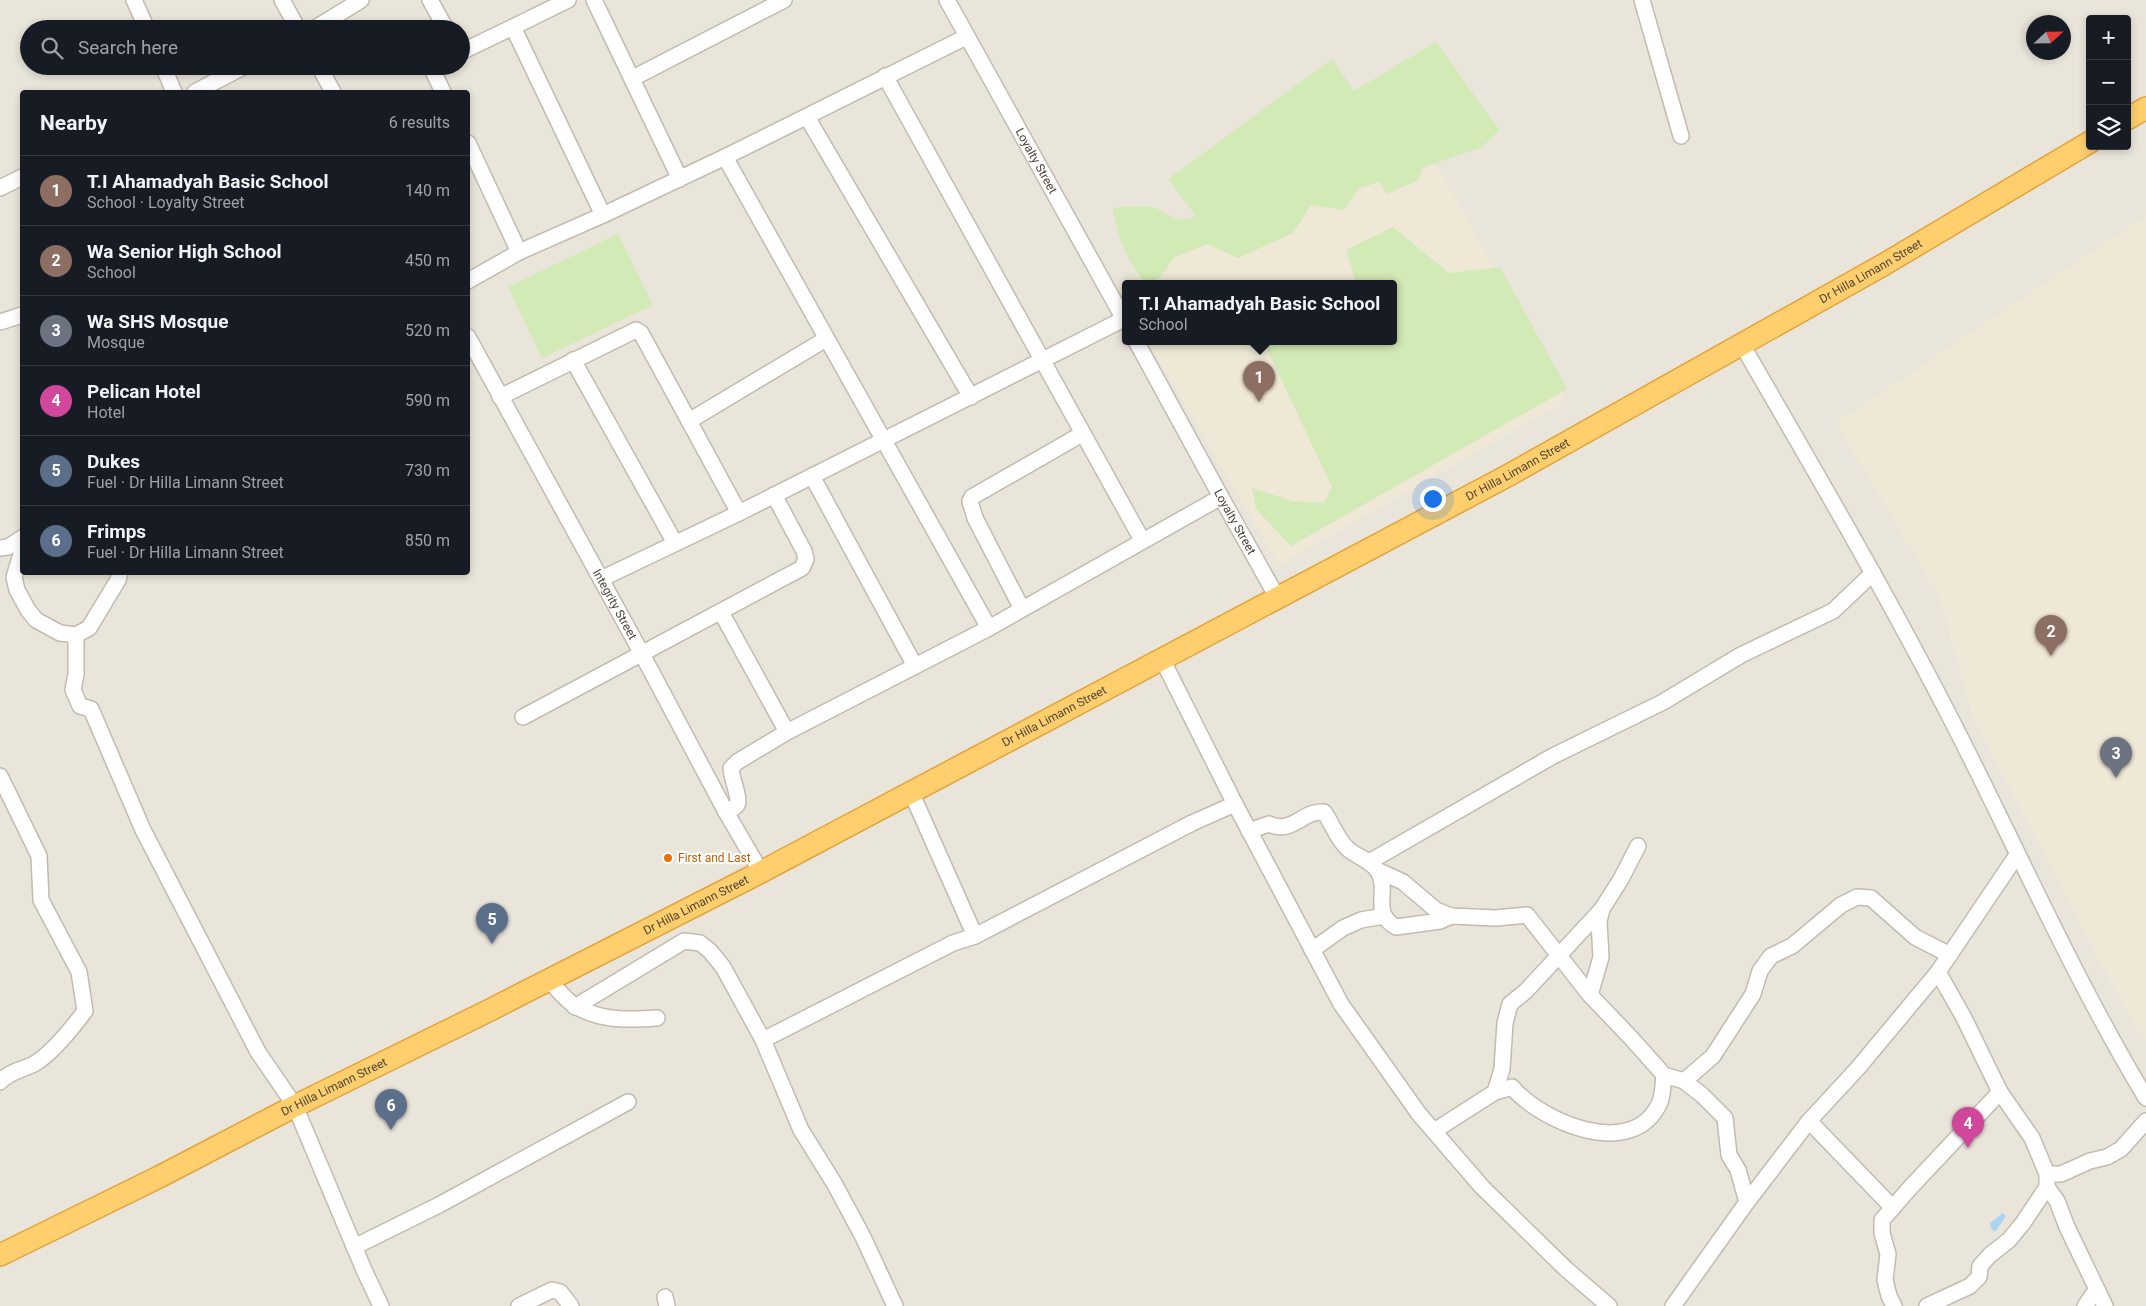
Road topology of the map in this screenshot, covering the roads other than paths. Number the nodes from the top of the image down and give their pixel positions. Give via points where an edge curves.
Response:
1 (134, 0) edge
2 (282, 0) edge
3 (361, 0) edge
4 (430, 0) edge
5 (568, 0) edge
6 (594, 0) edge
7 (784, 0) edge
8 (946, 0) edge
9 (1642, 0) edge
10 (143, 20) edge
11 (293, 20) edge
12 (329, 20) edge
13 (441, 20) edge
14 (513, 27) junction
15 (966, 37) junction
16 (470, 48) edge
17 (167, 75) edge
18 (229, 75) edge
19 (323, 75) edge
20 (435, 75) edge
21 (886, 76) junction
22 (633, 78) junction
23 (173, 90) edge
24 (200, 90) edge
25 (332, 90) edge
26 (443, 90) edge
27 (2146, 108) edge
28 (807, 117) junction
29 (2131, 117) edge
30 (1681, 136) dead end
31 (2086, 144) edge
32 (470, 147) edge
33 (725, 158) junction
34 (20, 178) edge
35 (680, 179) junction
36 (0, 188) edge
37 (603, 216) junction
38 (519, 252) junction
39 (470, 279) edge
40 (1122, 315) edge
41 (20, 316) edge
42 (0, 322) edge
43 (1122, 322) edge
44 (826, 339) junction
45 (470, 341) edge
46 (1742, 343) junction
47 (1138, 345) edge
48 (573, 360) junction
49 (1042, 362) junction
50 (500, 397) junction
51 (970, 397) junction
52 (689, 421) junction
53 (1082, 434) junction
54 (885, 440) junction
55 (812, 476) junction
56 (774, 495) junction
57 (1220, 497) junction
58 (739, 513) junction
59 (20, 539) edge
60 (1142, 540) junction
61 (675, 543) junction
62 (0, 548) edge
63 (20, 558) edge
64 (1873, 573) junction
65 (119, 575) edge
66 (601, 579) junction
67 (1277, 597) junction
68 (1022, 609) junction
69 (721, 612) junction
70 (989, 628) junction
71 (76, 635) junction
72 (642, 654) junction
73 (1162, 659) junction
74 (916, 666) junction
75 (523, 717) dead end
76 (786, 732) junction
77 (0, 776) edge
78 (911, 792) junction
79 (1235, 804) junction
80 (726, 812) junction
81 (1249, 831) junction
82 (1638, 846) dead end
83 (2017, 855) junction
84 (1373, 866) junction
85 (761, 872) junction
86 (1602, 909) junction
87 (1384, 916) junction
88 (1452, 916) junction
89 (974, 936) junction
90 (1312, 950) junction
91 (1558, 955) junction
92 (1950, 955) junction
93 (1938, 972) junction
94 (549, 980) junction
95 (1590, 996) junction
96 (576, 1007) junction
97 (657, 1018) dead end
98 (763, 1040) junction
99 (1664, 1076) junction
100 (1684, 1081) junction
101 (0, 1082) edge
102 (1495, 1092) junction
103 (2000, 1092) junction
104 (2146, 1098) edge
105 (628, 1102) dead end
106 (295, 1106) junction
107 (1809, 1121) junction
108 (2146, 1121) edge
109 (1434, 1131) junction
110 (2047, 1181) junction
111 (1747, 1202) junction
112 (1893, 1208) junction
113 (354, 1247) junction
114 (0, 1255) edge
115 (2098, 1291) junction
116 (381, 1306) edge
117 (519, 1306) edge
118 (571, 1306) edge
119 (895, 1306) edge
120 (1609, 1306) edge
121 (1673, 1306) edge
122 (1894, 1306) edge
123 (1927, 1306) edge
124 (2085, 1306) edge
125 (2105, 1306) edge

1 - 10 street
2 - 11 street
3 - 12 street
4 - 13 street
5 - 14 street
6 - 22 street
7 - 22 street
8 - 15 street, Loyalty Street
9 - 30 street
14 - 16 street
14 - 37 street
15 - 21 street
15 - 40 street, Loyalty Street
17 - 23 street
18 - 24 street
19 - 25 street
20 - 26 street
21 - 28 street
21 - 49 street
22 - 35 street
27 - 29 highway
28 - 33 street
28 - 51 street
31 - 46 highway, Dr Hilla Limann Street
32 - 38 street
33 - 35 street
33 - 44 street
34 - 36 street
35 - 37 street
37 - 38 street
38 - 39 street
41 - 42 street
43 - 49 street
44 - 52 street
44 - 54 street
45 - 50 street, Integrity Street
46 - 64 street
46 - 67 highway, Dr Hilla Limann Street via 1509,475
47 - 57 street, Loyalty Street
48 - 50 street
48 - 52 street via 636,330 641,333
48 - 61 street
49 - 51 street
49 - 53 street
50 - 66 street, Integrity Street
51 - 54 street
52 - 58 street
53 - 60 street
53 - 68 street via 970,501 975,518
54 - 55 street
54 - 70 street
55 - 56 street
55 - 74 street
56 - 58 street
56 - 69 street via 804,551 806,559 802,568
57 - 60 street
57 - 67 street, Loyalty Street
58 - 61 street
59 - 62 street
60 - 68 street
61 - 66 street
63 - 71 street via 14,577 28,610 45,626 60,633
64 - 83 street via 1953,723
64 - 84 street via 1833,611 1740,655 1663,702 1553,756
65 - 71 street via 89,628
66 - 72 street, Integrity Street
67 - 73 highway, Dr Hilla Limann Street
68 - 70 street
69 - 72 street
69 - 76 street
70 - 74 street
71 - 106 street via 73,690 80,706 92,709 142,830 258,1052
72 - 75 street
72 - 80 street, Integrity Street
73 - 78 highway, Dr Hilla Limann Street
73 - 79 street
74 - 76 street
76 - 80 street via 731,768 738,802
77 - 101 street via 39,856 41,900 79,972 85,1011 35,1063 4,1076
78 - 85 highway, Dr Hilla Limann Street
78 - 89 street
79 - 81 street
79 - 89 street
80 - 85 street, Integrity Street
81 - 84 street via 1269,824 1284,828 1315,811 1324,812 1345,847
81 - 90 street
82 - 86 street
83 - 92 street
83 - 104 street via 2056,935
84 - 87 street via 1382,889
84 - 88 street via 1403,882 1436,910
85 - 94 highway, Dr Hilla Limann Street
86 - 91 street
86 - 95 street via 1599,921 1601,956
87 - 88 street via 1396,927 1440,921
87 - 90 street via 1361,920 1343,928
88 - 91 street via 1496,918 1527,915
89 - 98 street via 953,943
90 - 109 street via 1341,1004
91 - 95 street
91 - 102 street via 1510,1004 1505,1023 1502,1069
92 - 93 street
92 - 100 street via 1915,937 1870,898 1857,897 1841,905 1792,946 1771,956 1760,970 1753,994 1713,1056
93 - 103 street
93 - 107 street
94 - 96 street
94 - 106 highway, Dr Hilla Limann Street
95 - 99 street
96 - 97 street via 608,1018
96 - 98 street via 684,941 693,941 710,951 723,968
98 - 119 street via 800,1130 834,1183
99 - 100 street
99 - 102 street via 1660,1102 1651,1116 1639,1125 1616,1133 1566,1125 1521,1098 1512,1087
100 - 111 street via 1725,1118 1729,1155 1738,1170
102 - 109 street
103 - 110 street via 2032,1138
103 - 112 street
105 - 113 street via 439,1205
106 - 113 street
106 - 114 highway, Dr Hilla Limann Street
107 - 111 street
107 - 112 street
108 - 110 street via 2122,1150
109 - 120 street via 1482,1187
110 - 115 street
110 - 123 street via 2023,1223 1980,1266 1979,1277 1970,1286
111 - 121 street
112 - 122 street via 1882,1220 1882,1233 1888,1254 1885,1280
113 - 116 street
115 - 124 street
115 - 125 street
117 - 118 street via 552,1290 560,1292

